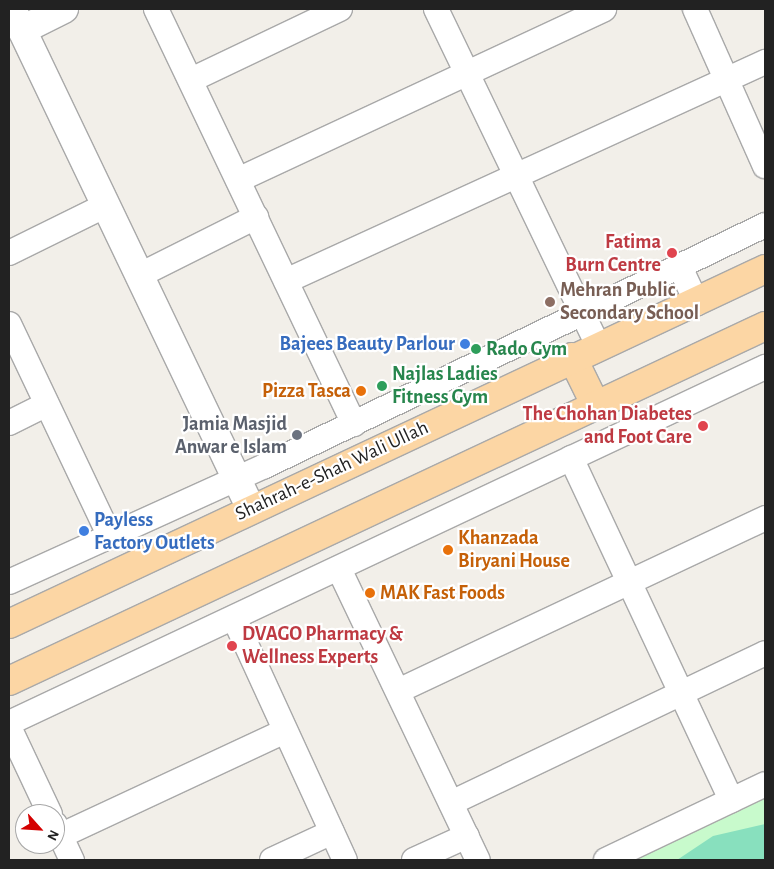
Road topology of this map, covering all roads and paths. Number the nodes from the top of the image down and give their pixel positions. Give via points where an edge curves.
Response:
1 (64, 9) edge
2 (156, 9) edge
3 (340, 9) edge
4 (436, 9) edge
5 (604, 9) edge
6 (694, 9) edge
7 (17, 19) edge
8 (765, 62) edge
9 (466, 73) junction
10 (191, 80) junction
11 (726, 80) junction
12 (765, 166) edge
13 (515, 176) junction
14 (238, 180) junction
15 (106, 205) junction
16 (256, 217) junction
17 (765, 225) edge
18 (9, 253) edge
19 (680, 268) junction
20 (765, 270) edge
21 (140, 275) junction
22 (286, 281) junction
23 (698, 303) junction
24 (581, 315) junction
25 (9, 324) edge
26 (765, 326) edge
27 (600, 348) junction
28 (572, 356) junction
29 (765, 367) edge
30 (401, 401) junction
31 (47, 404) junction
32 (596, 406) junction
33 (9, 423) edge
34 (354, 424) junction
35 (415, 431) junction
36 (571, 458) junction
37 (238, 478) junction
38 (251, 509) junction
39 (765, 518) edge
40 (110, 537) junction
41 (339, 569) junction
42 (9, 582) edge
43 (629, 582) junction
44 (234, 618) junction
45 (9, 624) edge
46 (765, 653) edge
47 (9, 681) edge
48 (398, 691) junction
49 (681, 693) junction
50 (9, 723) edge
51 (9, 727) edge
52 (285, 731) junction
53 (765, 784) edge
54 (730, 800) junction
55 (451, 803) junction
56 (45, 804) edge
57 (65, 827) edge
58 (332, 832) junction
59 (467, 836) junction
60 (65, 845) edge
61 (72, 860) edge
62 (272, 860) edge
63 (345, 860) edge
64 (414, 860) edge
65 (478, 860) edge
66 (606, 860) edge

1 - 7 street
2 - 10 street
3 - 10 street
4 - 9 street
5 - 9 street
6 - 11 street
7 - 15 street
8 - 11 street
9 - 13 street
9 - 14 street
10 - 14 street
11 - 12 street
11 - 13 street
13 - 22 street
13 - 24 street
14 - 16 street
15 - 18 street
15 - 21 street
16 - 21 street
16 - 22 street
17 - 19 street
19 - 23 street
19 - 24 street
20 - 23 main road, Shahrah-e-Shah Wali Ullah
21 - 37 street
22 - 34 street
23 - 27 main road, Shahrah-e-Shah Wali Ullah
24 - 27 street
24 - 30 street
25 - 31 street
26 - 32 main road
27 - 28 main road, Shahrah-e-Shah Wali Ullah
28 - 32 main road
28 - 35 main road, Shahrah-e-Shah Wali Ullah
29 - 36 street
30 - 34 street
30 - 35 street
31 - 33 street
31 - 40 street
32 - 47 main road
34 - 37 street
35 - 38 main road, Shahrah-e-Shah Wali Ullah
36 - 41 street
36 - 43 street
37 - 38 street
37 - 40 street
38 - 45 main road, Shahrah-e-Shah Wali Ullah
39 - 43 street
40 - 42 street
41 - 44 street
41 - 48 street
43 - 48 street
43 - 49 street
44 - 50 street
44 - 52 street
46 - 49 street
48 - 55 street
49 - 54 street
49 - 55 street
51 - 56 street
52 - 57 street
52 - 58 street
53 - 54 street
54 - 66 street
55 - 59 street
58 - 62 street
58 - 63 street
59 - 64 street
59 - 65 street
60 - 61 street

